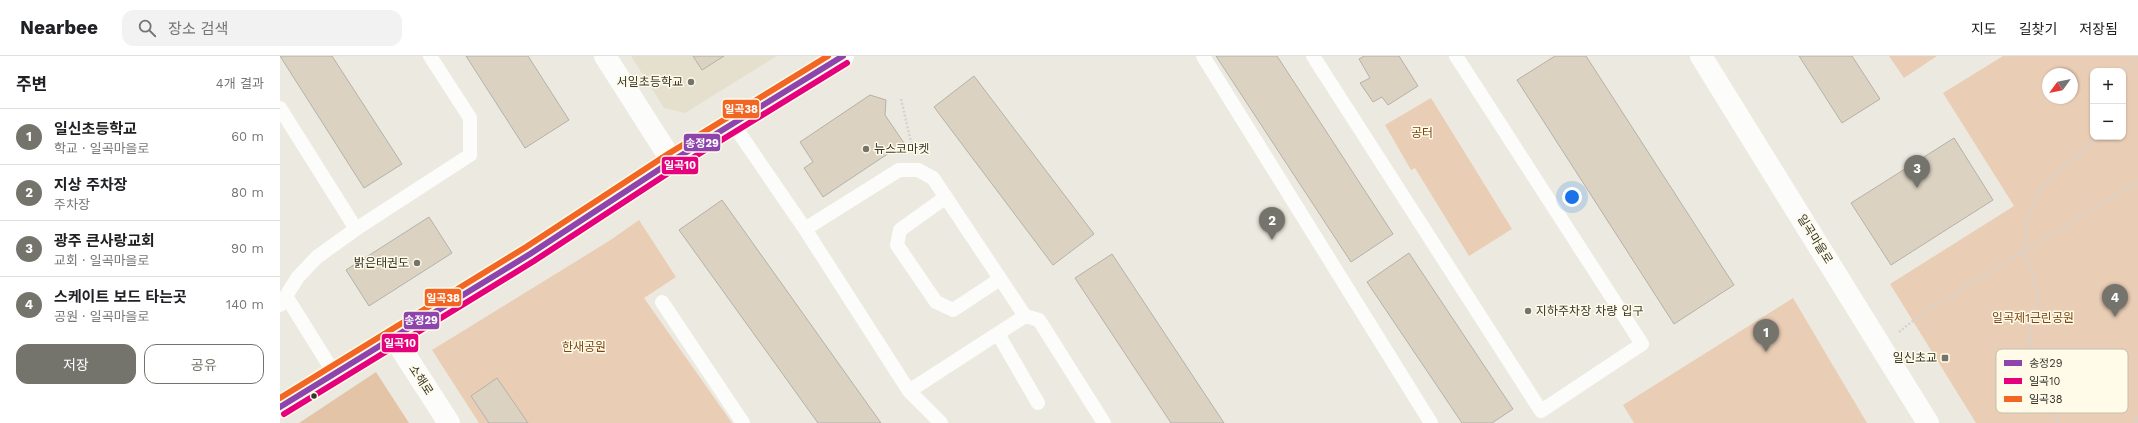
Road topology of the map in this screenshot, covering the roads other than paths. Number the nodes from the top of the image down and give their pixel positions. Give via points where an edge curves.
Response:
1 (430, 56) edge
2 (605, 56) edge
3 (843, 56) edge
4 (1203, 56) edge
5 (1313, 56) edge
6 (1456, 56) edge
7 (1701, 56) edge
8 (280, 108) edge
9 (733, 124) junction
10 (672, 161) junction
11 (946, 197) junction
12 (356, 229) junction
13 (805, 229) junction
14 (1000, 279) junction
15 (283, 300) edge
16 (662, 302) dead end
17 (1025, 316) junction
18 (998, 334) junction
19 (393, 336) junction
20 (334, 373) junction
21 (910, 391) junction
22 (1038, 402) dead end
23 (280, 407) edge
24 (449, 423) edge
25 (743, 423) edge
26 (941, 423) edge
27 (1104, 423) edge
28 (1431, 423) edge
29 (1928, 423) edge

1 - 12 lane via 470,118 470,155
2 - 10 street
3 - 9 street
4 - 28 lane
5 - 6 lane via 1541,411 1642,344
7 - 29 street, 일곡마을로
8 - 12 lane
9 - 10 street
9 - 13 lane
10 - 19 street via 530,254
11 - 13 lane via 933,178 918,170 899,170
11 - 14 lane
11 - 14 lane via 900,230 897,245 936,302 954,310
12 - 15 lane via 317,257 298,277
13 - 21 lane
14 - 17 lane
15 - 20 lane
16 - 25 lane
17 - 18 lane
17 - 27 lane via 1039,320
18 - 21 lane
18 - 22 lane
19 - 20 street
19 - 24 street, 소해로
20 - 23 street
21 - 26 lane

